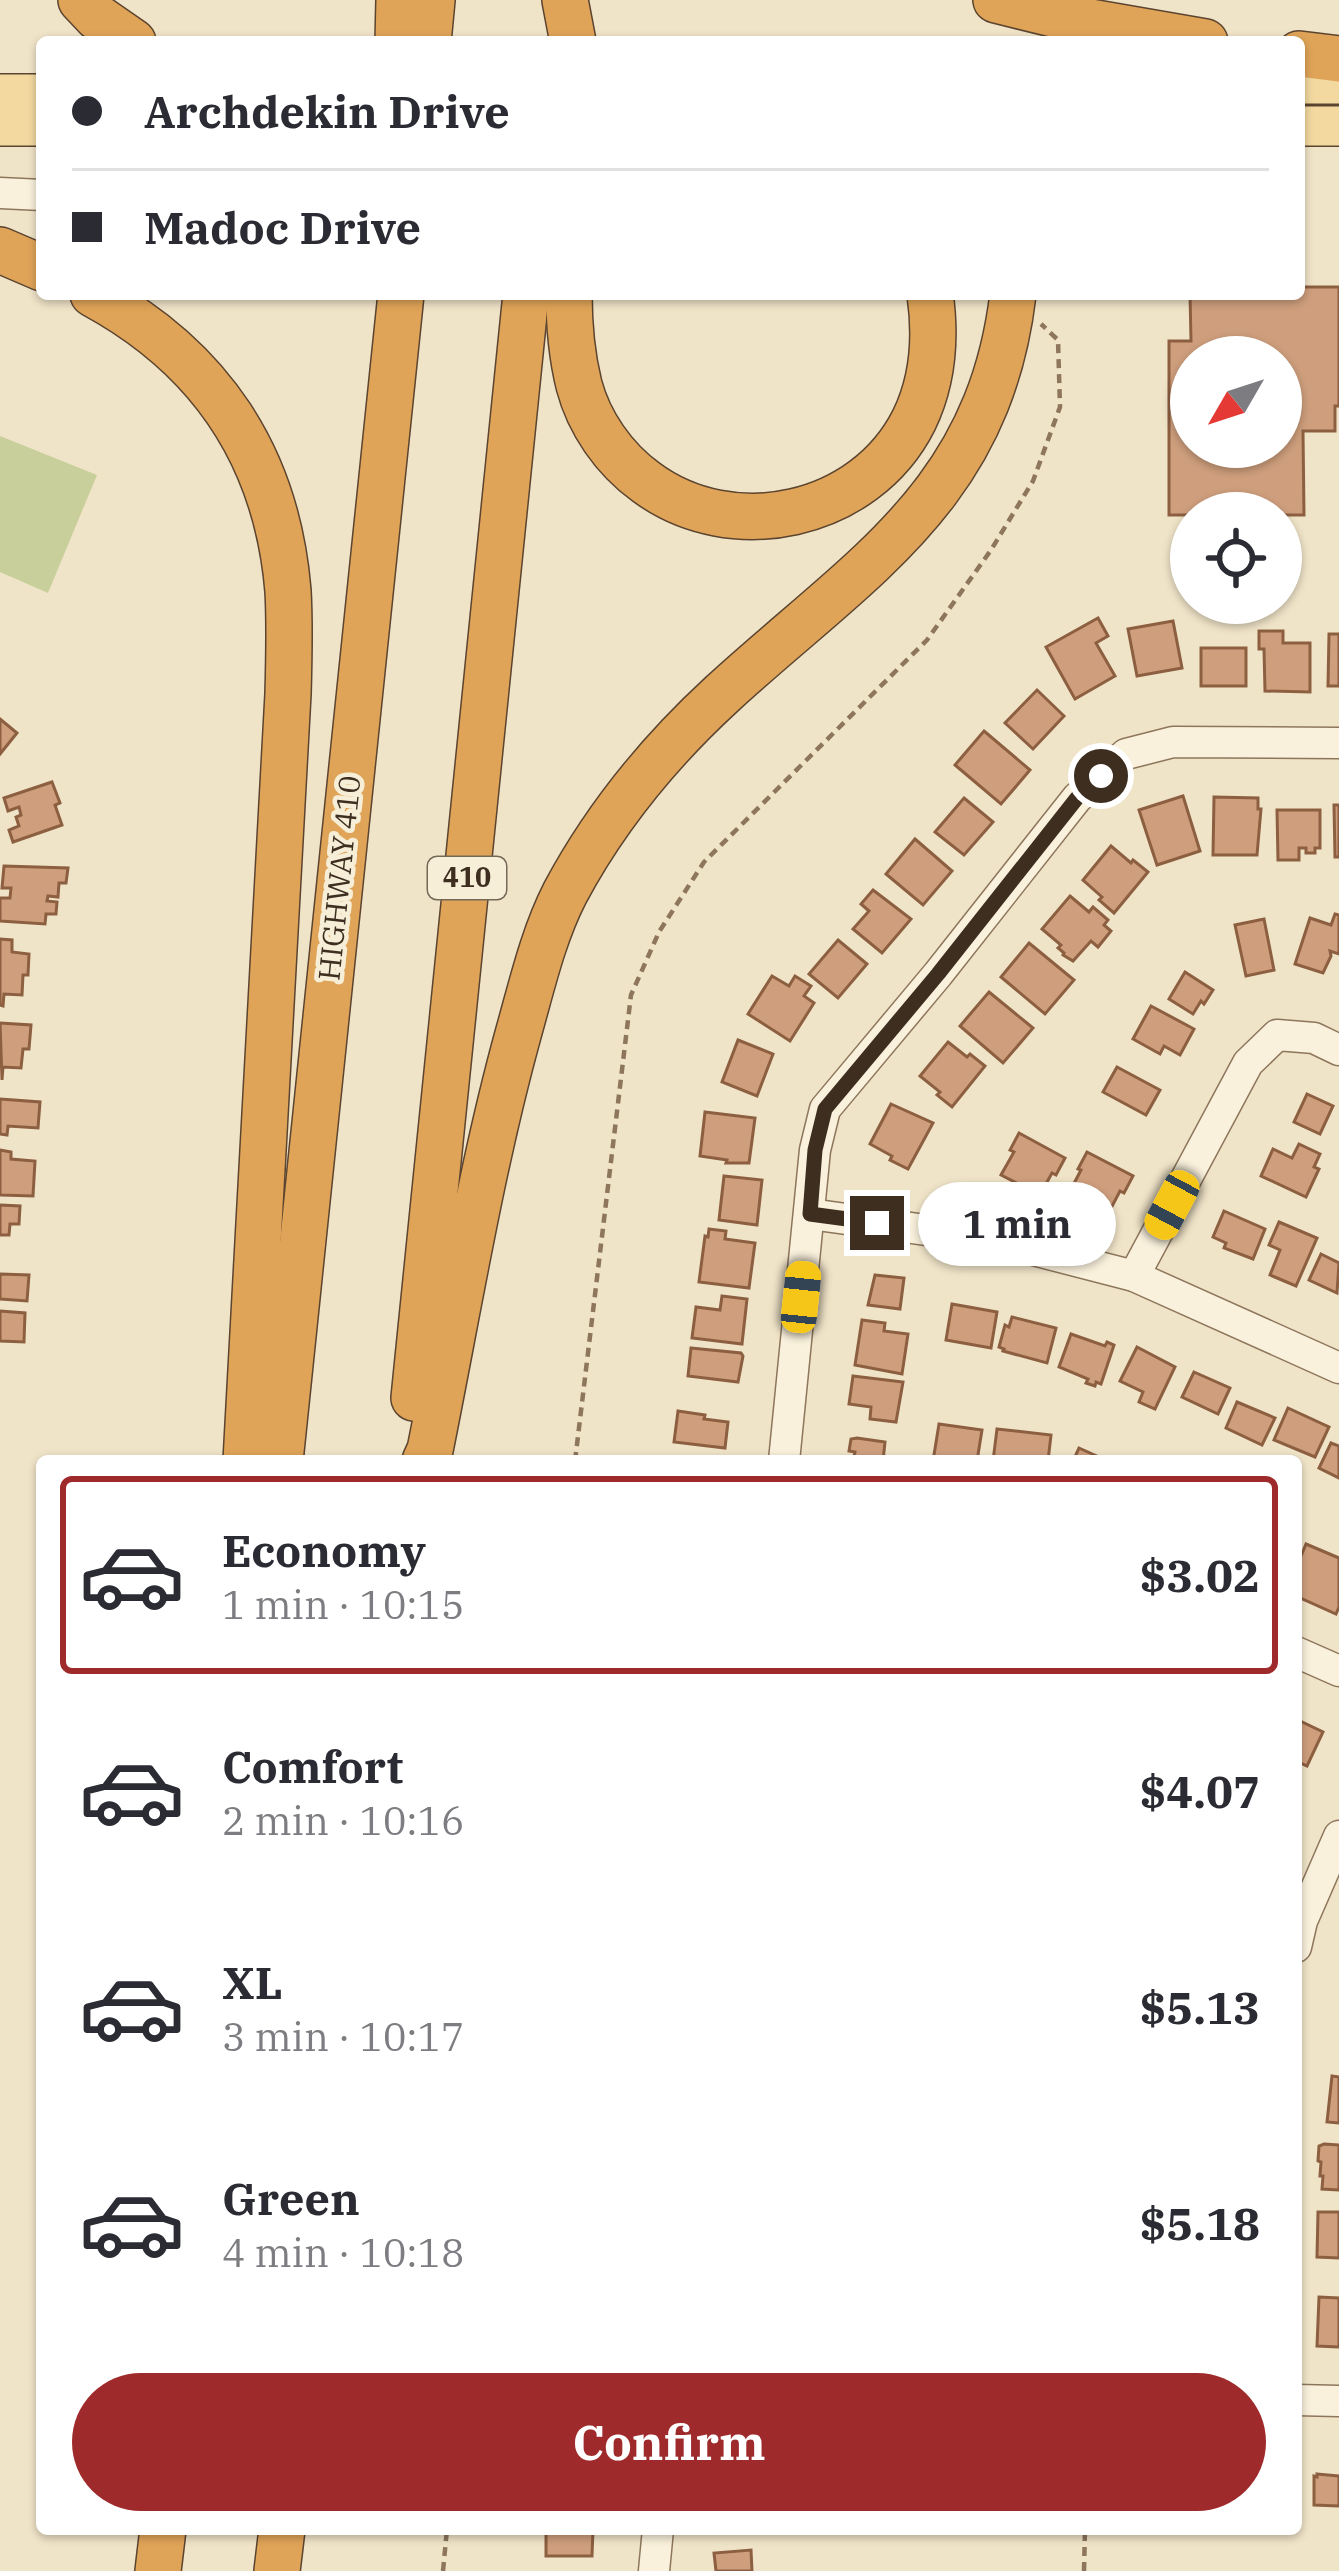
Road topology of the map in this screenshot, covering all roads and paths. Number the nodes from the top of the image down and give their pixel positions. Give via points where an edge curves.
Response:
1 (80, 0) edge
2 (399, 0) edge
3 (432, 0) edge
4 (556, 0) edge
5 (566, 0) edge
6 (996, 0) edge
7 (124, 36) edge
8 (398, 36) edge
9 (429, 36) edge
10 (553, 36) edge
11 (572, 36) edge
12 (1171, 36) edge
13 (1305, 55) edge
14 (1339, 59) edge
15 (1305, 84) edge
16 (1339, 84) edge
17 (0, 94) edge
18 (36, 94) edge
19 (0, 126) edge
20 (36, 126) edge
21 (1305, 126) edge
22 (1339, 126) edge
23 (0, 193) edge
24 (36, 195) edge
25 (0, 250) edge
26 (36, 265) edge
27 (105, 300) edge
28 (400, 300) edge
29 (525, 300) edge
30 (569, 300) edge
31 (931, 300) edge
32 (1012, 300) edge
33 (1017, 300) edge
34 (1339, 743) edge
35 (1339, 1050) edge
36 (810, 1214) junction
37 (1134, 1276) junction
38 (1339, 1368) edge
39 (246, 1455) edge
40 (281, 1455) edge
41 (409, 1455) edge
42 (427, 1455) edge
43 (576, 1455) edge
44 (785, 1455) edge
45 (1302, 1655) edge
46 (1339, 1671) edge
47 (1339, 1836) edge
48 (1302, 1922) edge
49 (1302, 2400) edge
50 (1339, 2401) edge
51 (162, 2535) edge
52 (280, 2535) edge
53 (447, 2535) edge
54 (657, 2535) edge
55 (1085, 2535) edge
56 (158, 2571) edge
57 (277, 2571) edge
58 (442, 2571) edge
59 (654, 2571) edge
60 (1084, 2571) edge

1 - 7 highway
2 - 8 highway
3 - 9 highway
4 - 10 highway
5 - 11 highway
6 - 12 highway
13 - 14 highway
15 - 16 main road
17 - 18 main road
19 - 20 main road
21 - 22 main road
23 - 24 street
25 - 26 highway
27 - 39 highway via 201,375 245,439 274,514 287,588
28 - 40 highway, HIGHWAY 410
29 - 41 highway, 410
30 - 31 highway via 579,384 608,445 661,494 757,518 816,507 894,450 913,422 930,366
32 - 42 highway via 982,417 933,498 664,752 564,895 504,1083
33 - 43 path via 1058,340 1060,407 1033,481 927,640 704,862 658,932 631,995
34 - 36 street via 1173,742 1126,754 1093,783 825,1109
35 - 37 street via 1276,1035 1248,1064
36 - 37 street via 991,1238
36 - 44 street
37 - 38 street
45 - 46 street
47 - 48 street
49 - 50 street
51 - 56 highway
52 - 57 highway
53 - 58 path
54 - 59 street
55 - 60 path

